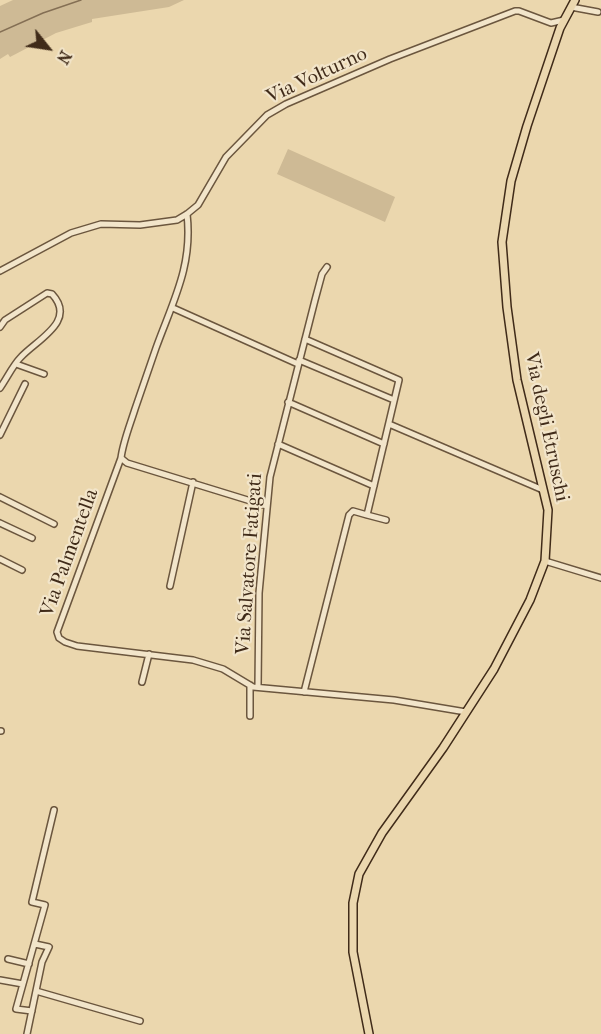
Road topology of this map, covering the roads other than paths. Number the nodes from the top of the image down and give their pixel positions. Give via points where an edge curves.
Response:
1 (573, 4) edge
2 (598, 12) dead end
3 (557, 24) junction
4 (187, 214) junction
5 (327, 267) dead end
6 (0, 271) edge
7 (173, 308) junction
8 (0, 327) edge
9 (305, 339) junction
10 (299, 362) junction
11 (16, 364) junction
12 (44, 374) dead end
13 (24, 384) dead end
14 (0, 388) edge
15 (394, 400) junction
16 (288, 402) junction
17 (389, 424) junction
18 (0, 435) edge
19 (278, 444) junction
20 (384, 444) junction
21 (121, 458) junction
22 (193, 482) junction
23 (374, 486) junction
24 (543, 490) junction
25 (0, 497) edge
26 (267, 506) junction
27 (367, 515) junction
28 (386, 520) dead end
29 (0, 523) edge
30 (54, 524) dead end
31 (32, 538) dead end
32 (0, 559) edge
33 (545, 561) junction
34 (22, 570) dead end
35 (601, 578) edge
36 (170, 586) dead end
37 (149, 654) junction
38 (142, 682) dead end
39 (250, 685) junction
40 (258, 687) junction
41 (304, 692) junction
42 (466, 712) junction
43 (250, 716) dead end
44 (54, 810) dead end
45 (35, 944) junction
46 (8, 959) dead end
47 (29, 964) junction
48 (0, 980) edge
49 (23, 984) junction
50 (36, 991) junction
51 (32, 1011) junction
52 (140, 1021) dead end
53 (27, 1034) edge
54 (369, 1034) edge

1 - 2 street
1 - 3 main road, Via degli Etruschi
3 - 4 street, Via Volturno via 515,11 286,104 250,130 226,157 198,205
3 - 24 main road, Via degli Etruschi via 512,181 502,242 517,380
4 - 6 street via 177,220 140,225 101,224 71,233
4 - 7 street, Via Palmentella via 189,243
5 - 9 street, Via Salvatore Fatigati
7 - 10 street
7 - 21 street, Via Palmentella via 152,359
8 - 11 street via 47,293 58,300 58,321
9 - 10 street, Via Salvatore Fatigati
9 - 15 street via 398,379
10 - 15 street
10 - 16 street, Via Salvatore Fatigati
11 - 12 street
11 - 14 street
13 - 18 street
15 - 17 street
16 - 19 street, Via Salvatore Fatigati
16 - 20 street
17 - 20 street
17 - 24 street
19 - 23 street
19 - 26 street, Via Salvatore Fatigati
20 - 23 street
21 - 22 street
21 - 37 street, Via Palmentella via 57,635 61,641 77,646
22 - 26 street
22 - 36 street
23 - 27 street
24 - 33 main road, Via degli Etruschi via 548,510
25 - 30 street
26 - 40 street, Via Salvatore Fatigati via 259,593
27 - 28 street
27 - 41 street via 353,511 348,514
29 - 31 street
32 - 34 street
33 - 35 street
33 - 42 main road, Via degli Etruschi via 506,648
37 - 38 street
37 - 39 street, Via Palmentella via 210,664
39 - 40 street, Via Palmentella
39 - 43 street
40 - 41 street, Via Palmentella
41 - 42 street, Via Palmentella via 394,700
42 - 54 main road, Via degli Etruschi via 372,848 355,887 353,952
44 - 45 street via 32,902 45,905
45 - 47 street
45 - 50 street via 49,947
46 - 47 street
47 - 49 street
48 - 49 street
49 - 51 street via 16,1009
50 - 51 street
50 - 52 street
51 - 53 street

